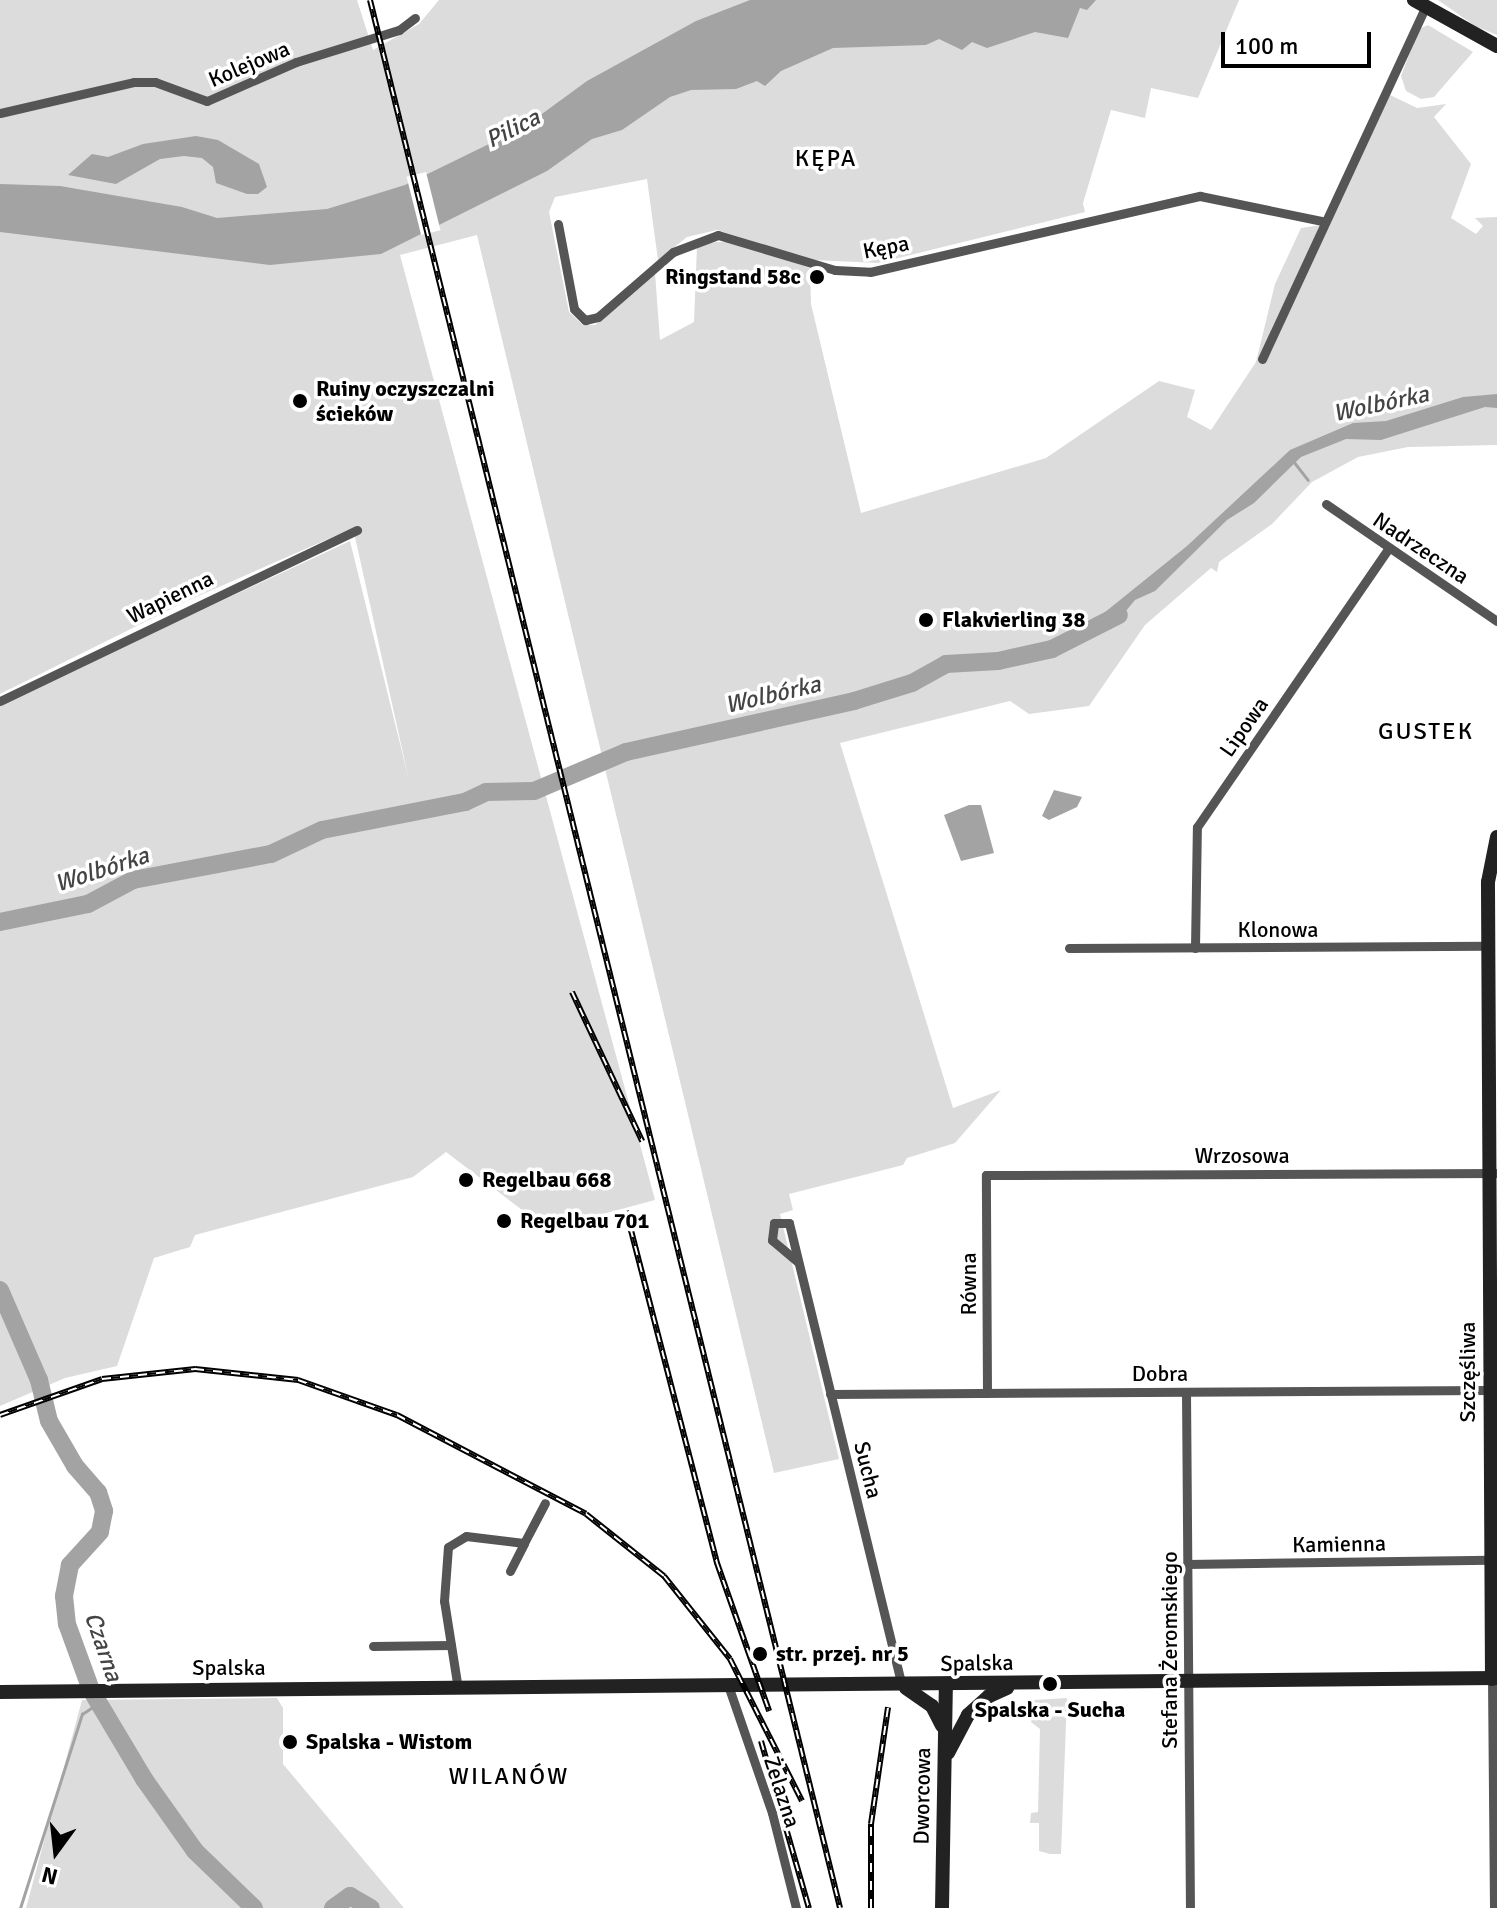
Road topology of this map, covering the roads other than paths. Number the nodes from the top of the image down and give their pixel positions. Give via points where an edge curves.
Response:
1 (1419, 4) edge
2 (415, 18) dead end
3 (1497, 46) edge
4 (0, 113) edge
5 (1322, 221) junction
6 (558, 224) dead end
7 (1262, 359) dead end
8 (1326, 504) dead end
9 (357, 530) dead end
10 (1389, 548) junction
11 (1497, 621) edge
12 (0, 701) edge
13 (1497, 837) edge
14 (1488, 946) junction
15 (1069, 948) dead end
16 (1195, 948) junction
17 (1493, 1173) edge
18 (986, 1175) joint
19 (798, 1262) dead end
20 (1490, 1390) junction
21 (1186, 1392) junction
22 (987, 1393) junction
23 (830, 1394) junction
24 (545, 1503) dead end
25 (524, 1543) junction
26 (1490, 1560) junction
27 (1187, 1564) junction
28 (510, 1571) dead end
29 (451, 1645) junction
30 (373, 1646) dead end
31 (1494, 1678) edge
32 (1188, 1682) junction
33 (1017, 1684) junction
34 (946, 1685) junction
35 (902, 1686) junction
36 (729, 1688) junction
37 (458, 1689) junction
38 (0, 1692) edge
39 (945, 1737) junction
40 (944, 1765) junction
41 (796, 1908) edge
42 (942, 1908) edge
43 (1190, 1908) edge
44 (1494, 1908) edge

1 - 3 street
1 - 5 street
2 - 4 street, Kolejowa via 399,30 296,62 207,101 155,82 134,82
5 - 6 street, Kępa via 1200,196 870,272 835,270 718,235 673,252 592,320 578,317 574,309
5 - 7 street via 1318,242
8 - 10 street, Nadrzeczna
9 - 12 street, Wapienna
10 - 11 street, Nadrzeczna
10 - 16 street, Lipowa via 1197,827
13 - 14 street, Szczęśliwa via 1488,882
14 - 16 street, Klonowa
14 - 17 street, Szczęśliwa
15 - 16 street, Klonowa
17 - 18 street, Wrzosowa
17 - 20 street, Szczęśliwa
18 - 22 street, Równa
19 - 23 street, Sucha
20 - 21 street, Dobra
20 - 26 street, Szczęśliwa
21 - 22 street, Dobra
21 - 27 street, Stefana Żeromskiego
22 - 23 street, Dobra
23 - 35 street, Sucha
24 - 25 street
25 - 28 street
25 - 29 street via 466,1536 448,1547 444,1601
26 - 27 street, Kamienna
26 - 31 street, Szczęśliwa
27 - 32 street, Stefana Żeromskiego
29 - 30 street
29 - 37 street
31 - 32 street, Spalska
31 - 44 street, Szczęśliwa
32 - 33 street, Spalska
32 - 43 street, Stefana Żeromskiego
33 - 34 street, Spalska
33 - 40 street via 989,1696 968,1715
34 - 35 street, Spalska
34 - 39 street, Dworcowa
35 - 36 street, Spalska
35 - 39 street via 932,1706
36 - 37 street, Spalska
36 - 41 street, Żelazna via 772,1813
37 - 38 street, Spalska
39 - 40 street, Dworcowa
40 - 42 street, Dworcowa

